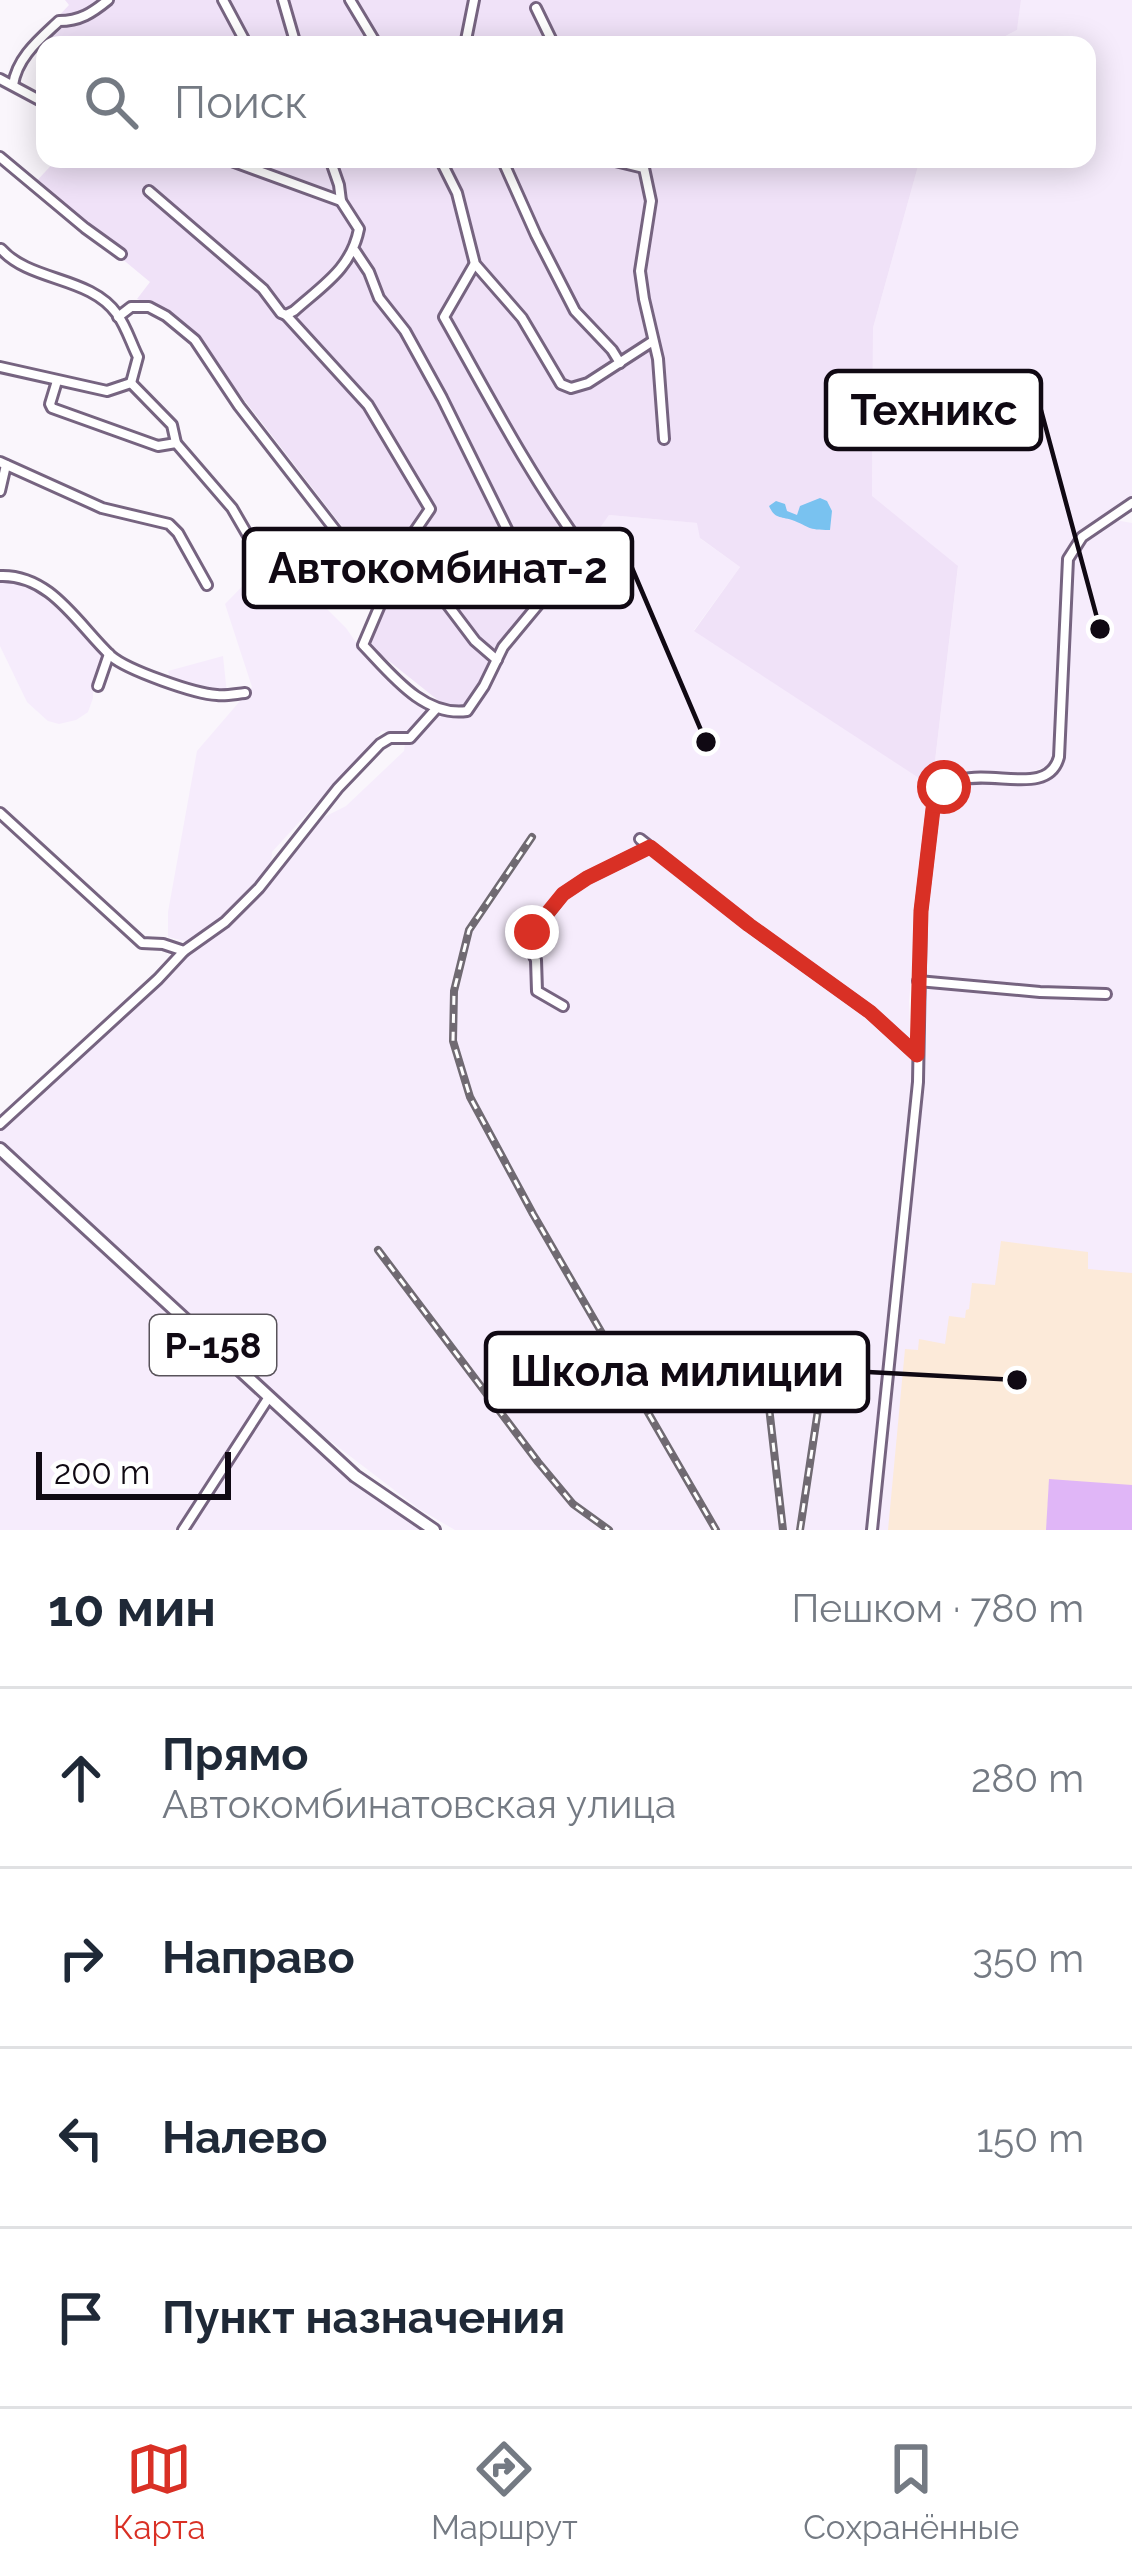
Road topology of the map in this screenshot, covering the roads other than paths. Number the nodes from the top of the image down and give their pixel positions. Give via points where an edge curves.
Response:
1 (108, 0) edge
2 (223, 0) edge
3 (283, 0) edge
4 (350, 0) edge
5 (474, 0) edge
6 (536, 8) dead end
7 (42, 36) edge
8 (242, 36) edge
9 (293, 36) edge
10 (372, 36) edge
11 (467, 36) edge
12 (550, 36) edge
13 (36, 41) edge
14 (0, 80) edge
15 (13, 85) junction
16 (36, 98) edge
17 (0, 157) edge
18 (251, 168) edge
19 (333, 168) edge
20 (444, 168) edge
21 (506, 168) edge
22 (644, 168) edge
23 (149, 191) dead end
24 (341, 201) junction
25 (1, 236) edge
26 (0, 250) edge
27 (355, 251) junction
28 (121, 254) dead end
29 (475, 265) junction
30 (283, 314) junction
31 (118, 316) junction
32 (653, 341) junction
33 (620, 363) junction
34 (0, 367) edge
35 (57, 381) junction
36 (131, 383) junction
37 (664, 439) dead end
38 (176, 443) junction
39 (3, 464) edge
40 (0, 491) edge
41 (1132, 503) edge
42 (404, 547) junction
43 (582, 547) dead end
44 (261, 558) dead end
45 (0, 576) edge
46 (207, 585) dead end
47 (388, 589) junction
48 (109, 654) junction
49 (497, 660) junction
50 (98, 686) dead end
51 (245, 693) dead end
52 (435, 710) junction
53 (0, 813) edge
54 (640, 839) dead end
55 (650, 847) junction
56 (184, 951) junction
57 (918, 981) junction
58 (1106, 994) dead end
59 (563, 1006) dead end
60 (917, 1055) junction
61 (0, 1124) edge
62 (0, 1149) edge
63 (270, 1396) junction
64 (183, 1530) edge
65 (434, 1530) edge
66 (872, 1530) edge

1 - 7 street
2 - 8 street
3 - 9 street
4 - 10 street
5 - 11 street
6 - 12 street
13 - 15 street
14 - 15 street
15 - 16 street
17 - 28 street
18 - 24 street
19 - 24 street
20 - 29 street
21 - 33 street via 575,311
22 - 32 street via 651,201 640,271
23 - 30 street
24 - 27 street via 359,229
25 - 26 street
26 - 31 street via 101,298
27 - 30 street
27 - 49 street via 433,381 542,600
29 - 33 street via 522,318 562,384 588,383
29 - 43 street via 444,316
30 - 42 street via 368,405 430,509
31 - 36 street via 138,357
31 - 47 street via 149,307 195,340 350,550
32 - 33 street
32 - 37 street
34 - 35 street
35 - 36 street via 107,391
35 - 38 street via 52,409 158,446
36 - 38 street via 172,425
38 - 44 street via 232,508
39 - 40 street
39 - 46 street via 102,508 169,524
41 - 57 street via 1082,538 1068,559 1056,768 1033,779 958,779 937,795
42 - 47 street via 387,572
42 - 49 street
45 - 48 street via 44,588
47 - 52 street via 363,645
48 - 50 street
48 - 51 street via 201,692
49 - 52 street via 467,711
52 - 56 street via 410,738 380,743 259,888
53 - 56 street via 142,943
54 - 55 street
55 - 59 street via 563,894 526,941 537,991
55 - 60 street
56 - 61 street
57 - 58 street
57 - 60 street
60 - 66 street
62 - 63 main road, Р-158
63 - 64 street
63 - 65 main road, Р-158 via 355,1476

